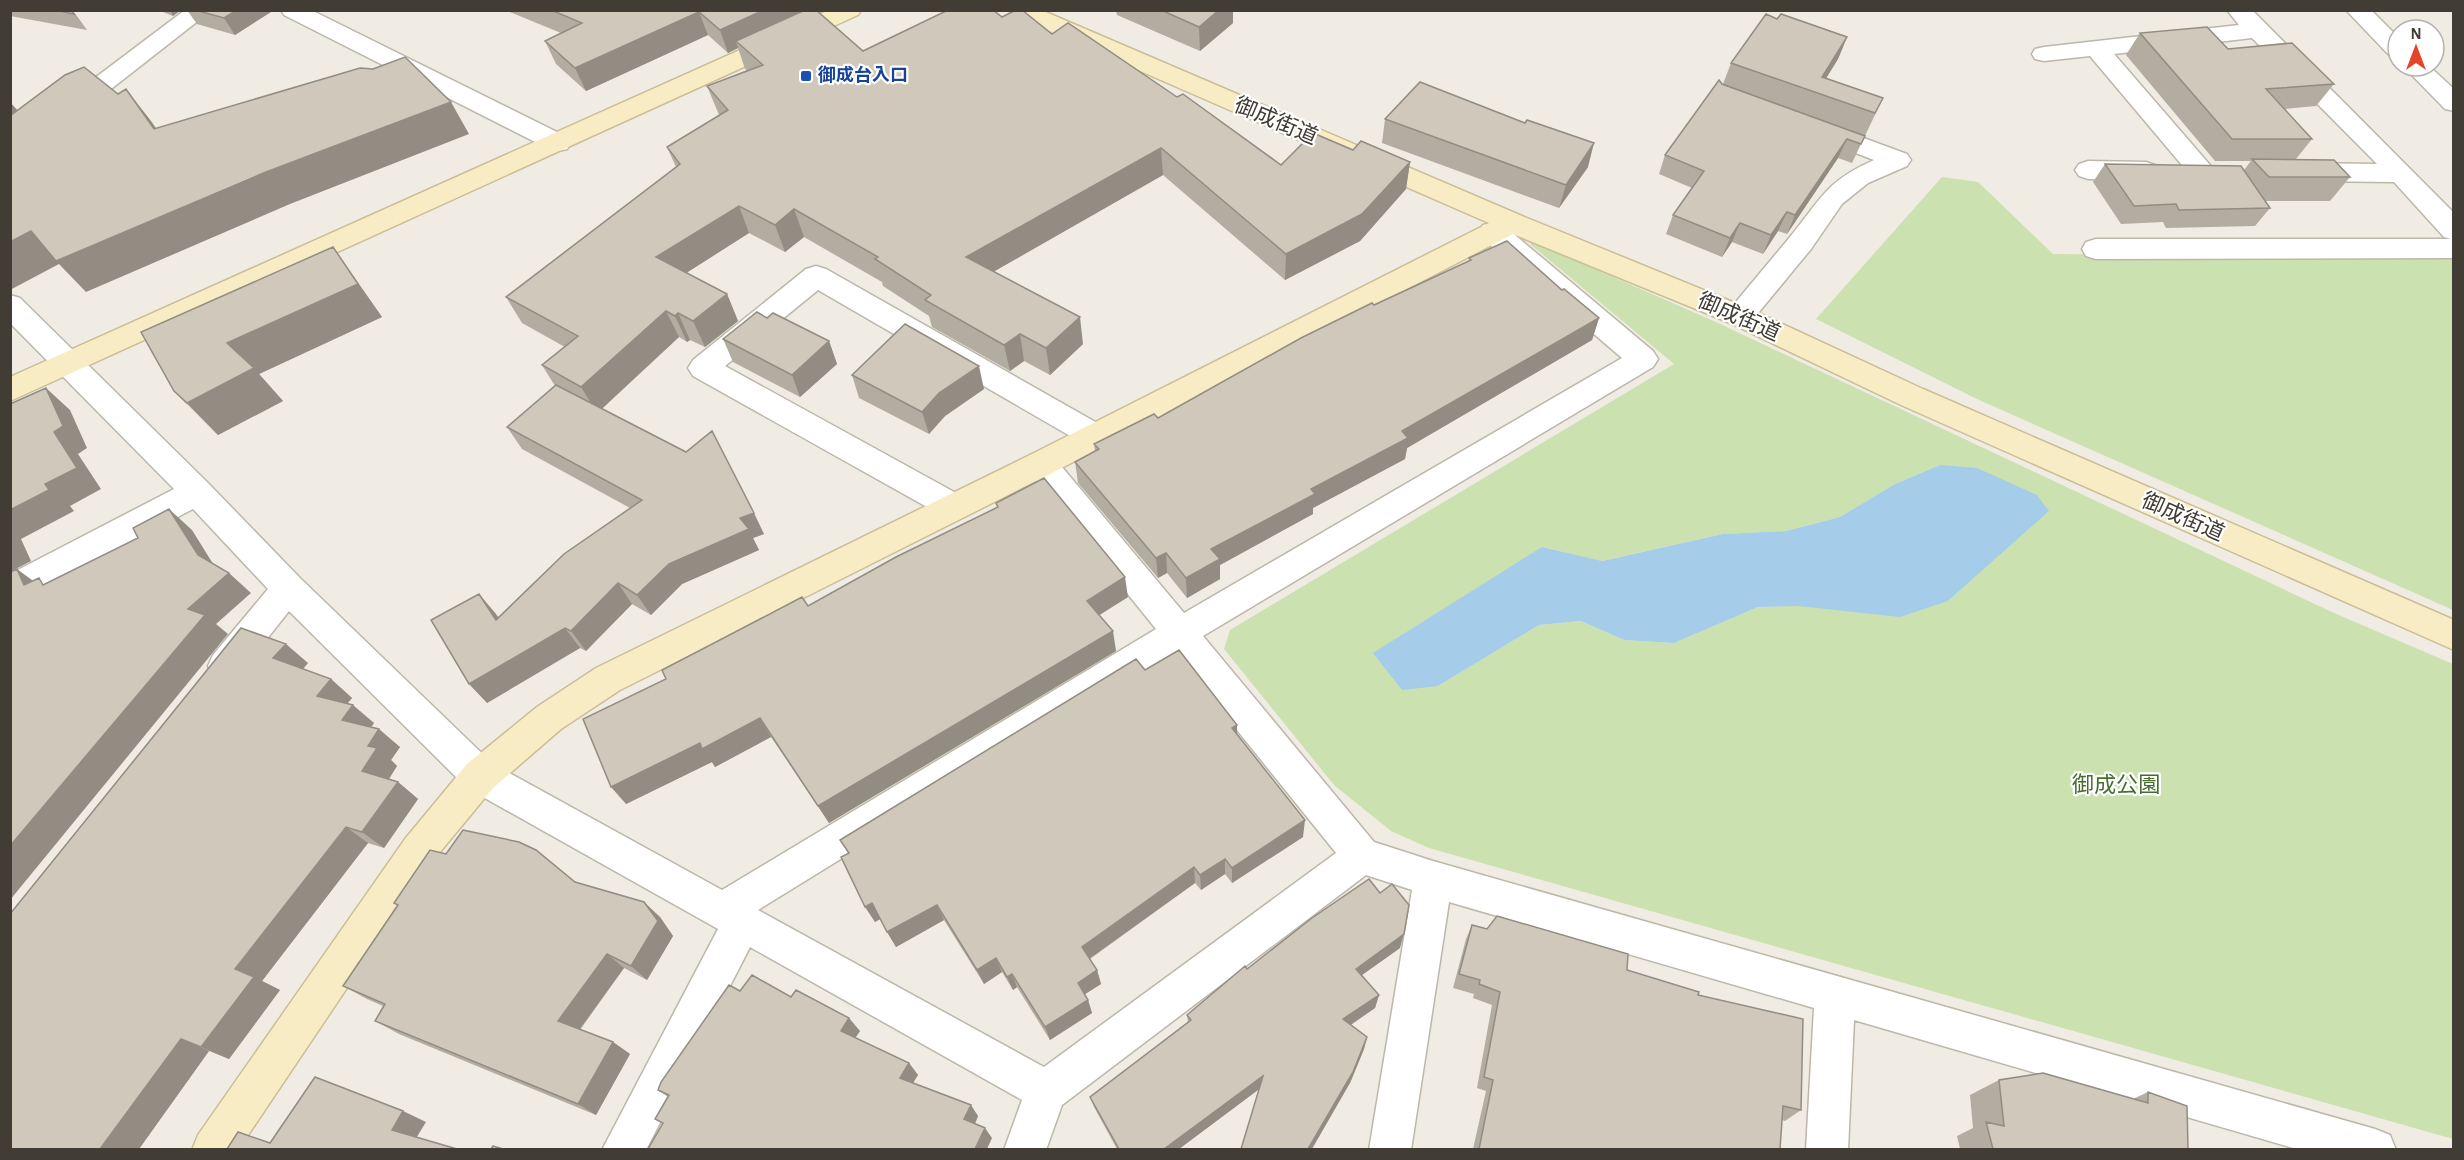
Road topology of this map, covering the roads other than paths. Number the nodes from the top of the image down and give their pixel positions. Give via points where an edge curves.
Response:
1 (201, 10) edge
2 (292, 10) edge
3 (850, 10) edge
4 (1020, 10) edge
5 (2238, 10) edge
6 (2357, 10) edge
7 (2258, 30) junction
8 (2386, 38) edge
9 (2096, 48) junction
10 (2044, 54) dead end
11 (2428, 78) edge
12 (2454, 103) edge
13 (1801, 123) edge
14 (558, 143) junction
15 (10, 155) edge
16 (2088, 170) dead end
17 (2283, 172) edge
18 (2402, 173) junction
19 (1503, 228) junction
20 (2454, 230) edge
21 (2454, 248) edge
22 (2096, 249) dead end
23 (10, 305) edge
24 (1740, 316) junction
25 (68, 364) junction
26 (10, 390) edge
27 (1095, 436) junction
28 (1041, 464) junction
29 (197, 492) junction
30 (954, 507) junction
31 (288, 588) junction
32 (10, 590) edge
33 (1181, 632) junction
34 (2454, 636) edge
35 (207, 688) edge
36 (480, 776) junction
37 (1362, 856) junction
38 (1433, 879) junction
39 (732, 917) junction
40 (1835, 994) junction
41 (1046, 1091) junction
42 (213, 1149) edge
43 (623, 1149) edge
44 (1025, 1149) edge
45 (1390, 1149) edge
46 (1827, 1149) edge
47 (2375, 1149) edge

1 - 15 street
2 - 14 street
3 - 14 street
4 - 19 street, 御成街道
5 - 7 street
6 - 8 street
7 - 9 street
7 - 18 street
9 - 10 street
9 - 16 street via 2212,171
11 - 12 street
13 - 24 street via 1898,160 1859,177 1833,198
14 - 25 street
17 - 18 street
18 - 20 street
19 - 24 street, 御成街道
19 - 27 street
19 - 33 street via 1643,359
21 - 22 street
23 - 25 street
24 - 34 street, 御成街道 via 1912,398
25 - 26 street
25 - 29 street
27 - 28 street
27 - 30 street via 816,276 703,368
28 - 30 street
28 - 33 street
29 - 31 street
29 - 32 street
30 - 36 street via 608,679 549,718
31 - 35 street
31 - 36 street
33 - 37 street
33 - 39 street
36 - 39 street
36 - 42 street via 418,851
37 - 38 street
37 - 41 street
38 - 40 street
38 - 45 street
39 - 41 street
39 - 43 street
40 - 46 street
40 - 47 street
41 - 44 street

